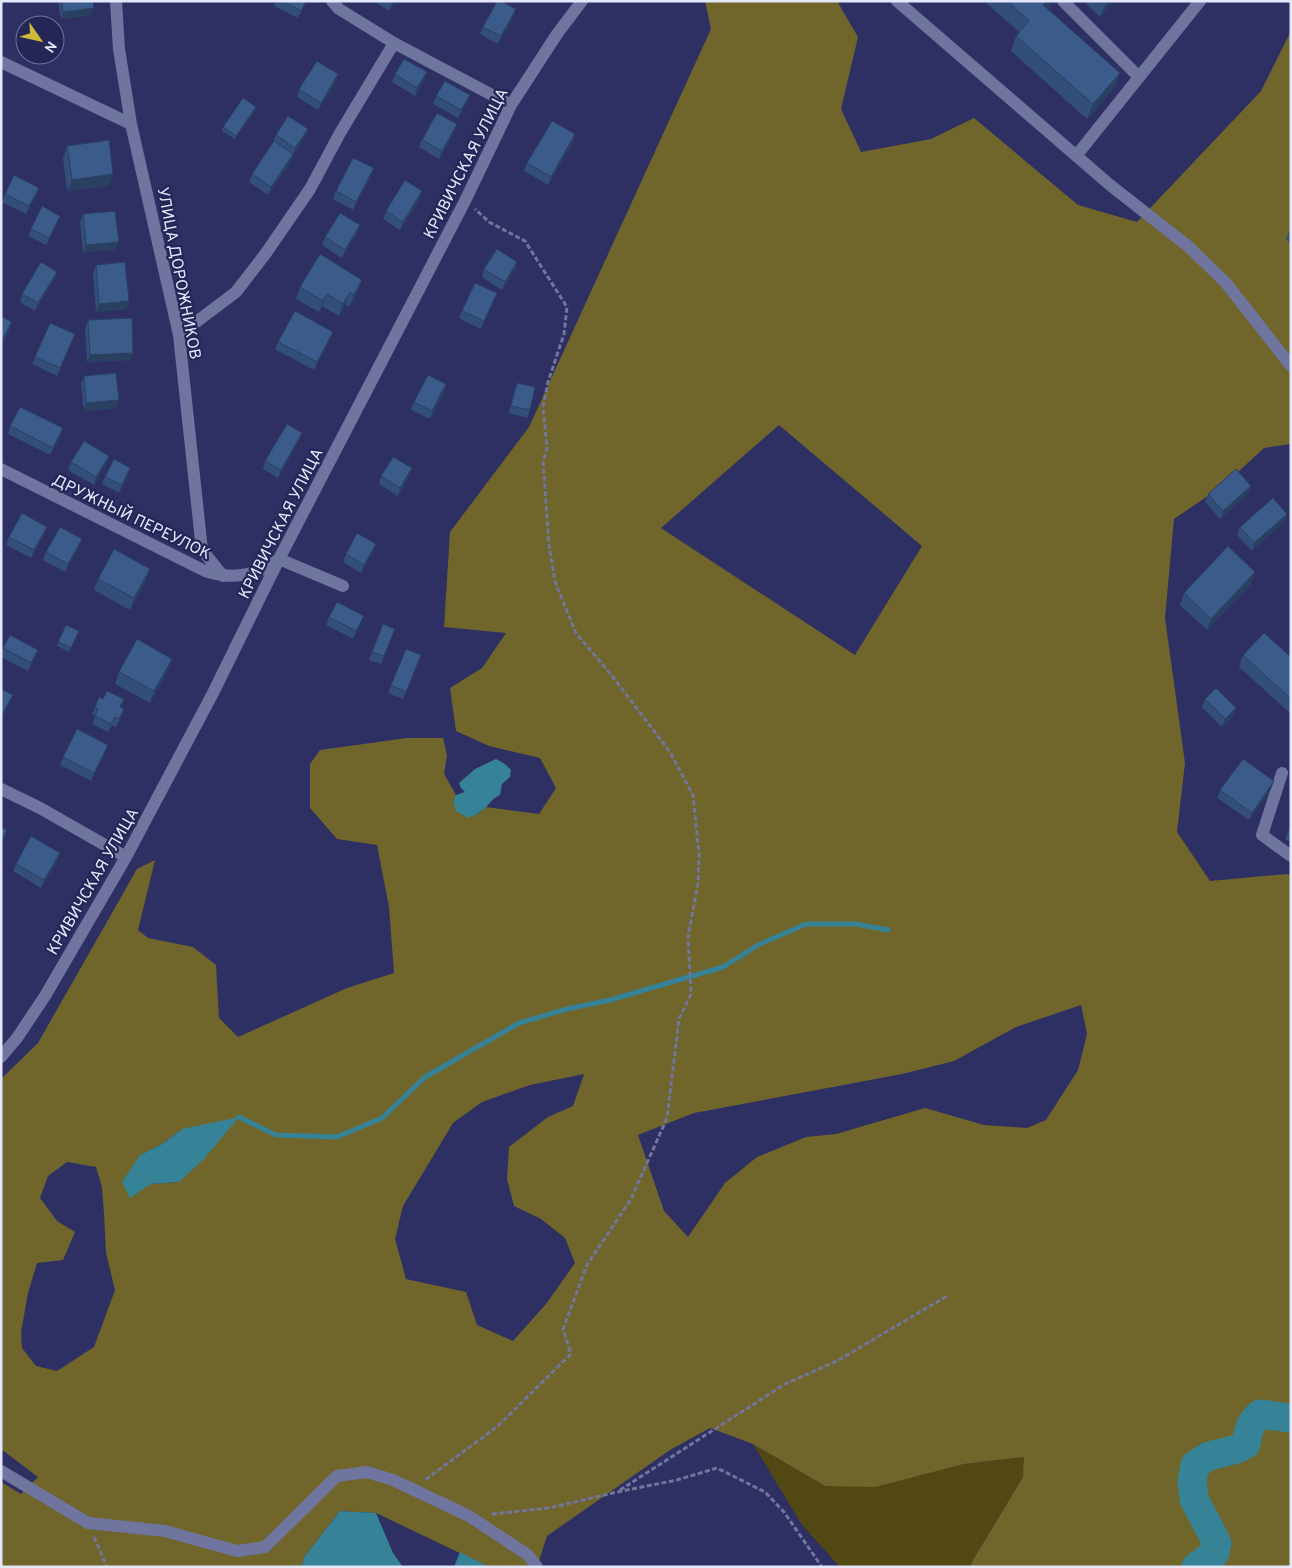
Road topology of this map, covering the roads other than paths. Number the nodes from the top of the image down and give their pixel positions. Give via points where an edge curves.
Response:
1 (116, 1) edge
2 (332, 1) edge
3 (582, 1) edge
4 (897, 1) edge
5 (1063, 1) edge
6 (1200, 1) edge
7 (394, 43) junction
8 (1, 62) edge
9 (1139, 77) junction
10 (511, 105) junction
11 (131, 124) junction
12 (1076, 156) junction
13 (179, 335) junction
14 (1291, 366) edge
15 (1, 469) edge
16 (279, 559) junction
17 (223, 576) junction
18 (343, 586) dead end
19 (1282, 773) dead end
20 (1, 789) edge
21 (126, 856) junction
22 (1291, 856) edge
23 (1, 1058) edge
24 (1, 1471) edge
25 (537, 1567) edge

1 - 11 street, УЛИЦА ДОРОЖНИКОВ via 119,49
2 - 7 street via 338,9
3 - 10 street, КРИВИЧСКАЯ УЛИЦА
4 - 12 street
5 - 9 street
6 - 9 street
7 - 10 street
7 - 13 street via 310,189 266,253 236,292
8 - 11 street
9 - 12 street
10 - 16 street, КРИВИЧСКАЯ УЛИЦА via 465,201
11 - 13 street, УЛИЦА ДОРОЖНИКОВ
12 - 14 street via 1189,248 1226,283
13 - 17 street, УЛИЦА ДОРОЖНИКОВ via 202,550
15 - 17 street, ДРУЖНЫЙ ПЕРЕУЛОК via 197,568
16 - 17 street, ДРУЖНЫЙ ПЕРЕУЛОК via 257,572
16 - 18 street
16 - 21 street, КРИВИЧСКАЯ УЛИЦА
19 - 22 street via 1262,835
20 - 21 street
21 - 23 street, КРИВИЧСКАЯ УЛИЦА via 45,996
24 - 25 street via 88,1523 166,1531 237,1551 265,1547 337,1476 367,1472 393,1480 469,1516 528,1554

